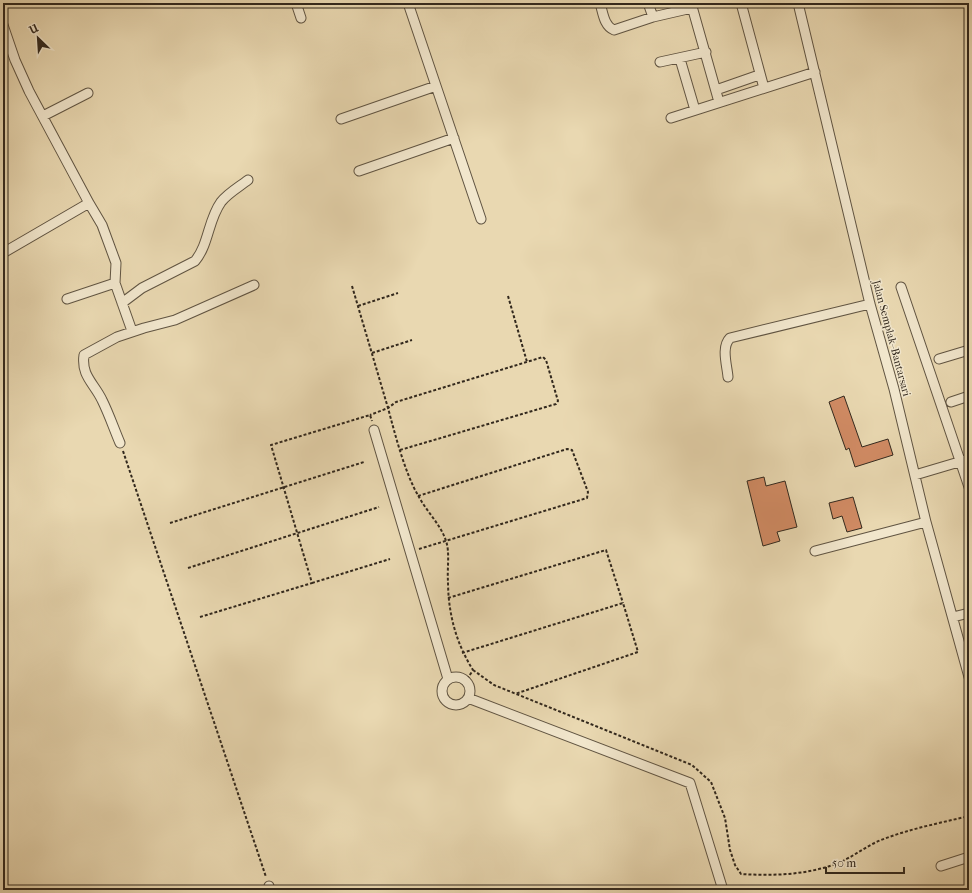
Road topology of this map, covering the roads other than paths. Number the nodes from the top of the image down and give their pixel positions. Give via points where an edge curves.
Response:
1 (296, 3) edge
2 (408, 3) edge
3 (600, 3) edge
4 (648, 3) edge
5 (741, 3) edge
6 (798, 3) edge
7 (692, 6) edge
8 (653, 17) junction
9 (301, 18) dead end
10 (3, 25) edge
11 (706, 52) junction
12 (680, 59) junction
13 (660, 62) dead end
14 (815, 72) junction
15 (759, 76) junction
16 (436, 86) junction
17 (764, 88) junction
18 (716, 90) junction
19 (88, 93) dead end
20 (719, 102) junction
21 (695, 110) junction
22 (43, 116) junction
23 (671, 118) dead end
24 (341, 119) dead end
25 (454, 138) junction
26 (359, 171) dead end
27 (248, 180) dead end
28 (89, 203) junction
29 (481, 219) dead end
30 (3, 253) edge
31 (115, 282) junction
32 (254, 286) dead end
33 (901, 287) dead end
34 (67, 299) dead end
35 (122, 302) junction
36 (870, 304) junction
37 (132, 331) junction
38 (969, 350) edge
39 (939, 359) dead end
40 (728, 377) dead end
41 (969, 396) edge
42 (951, 402) dead end
43 (374, 430) road end
44 (120, 443) road end
45 (965, 460) edge
46 (915, 475) junction
47 (969, 487) edge
48 (926, 522) junction
49 (815, 552) dead end
50 (969, 613) edge
51 (953, 617) junction
52 (969, 678) edge
53 (448, 679) junction
54 (468, 698) junction
55 (969, 857) edge
56 (941, 866) dead end
57 (723, 890) edge

1 - 9 street
2 - 16 street
3 - 8 street via 606,24 614,30
4 - 8 street
5 - 15 street
6 - 14 street, Jalan Semplak–Bantarsari
7 - 8 street
7 - 11 street
10 - 22 street via 15,60
11 - 12 street
11 - 18 street
12 - 13 street
12 - 21 street
14 - 17 street
14 - 36 street, Jalan Semplak–Bantarsari
15 - 17 street
15 - 18 street
16 - 24 street
16 - 25 street
17 - 20 street
18 - 20 street
19 - 22 street
20 - 21 street
21 - 23 street
22 - 28 street
25 - 26 street
25 - 29 street
27 - 35 street via 221,202 201,254 195,261 142,288
28 - 30 street
28 - 31 street via 102,225 113,253 116,263
31 - 34 street
31 - 35 street
32 - 37 street via 175,320
33 - 45 street
35 - 37 street
36 - 40 street via 730,338 725,347
36 - 46 street, Jalan Semplak–Bantarsari
37 - 44 street via 97,346 84,355 82,365 103,401
38 - 39 street
41 - 42 street
43 - 53 street
45 - 46 street
45 - 47 street
46 - 48 street, Jalan Semplak–Bantarsari
48 - 49 street
48 - 51 street, Jalan Semplak–Bantarsari
50 - 51 street
51 - 52 street, Jalan Semplak–Bantarsari
53 - 54 street via 458,677 466,681 470,689
53 - 54 street via 442,687 443,697 451,704 461,704
54 - 57 street via 690,783
55 - 56 street

